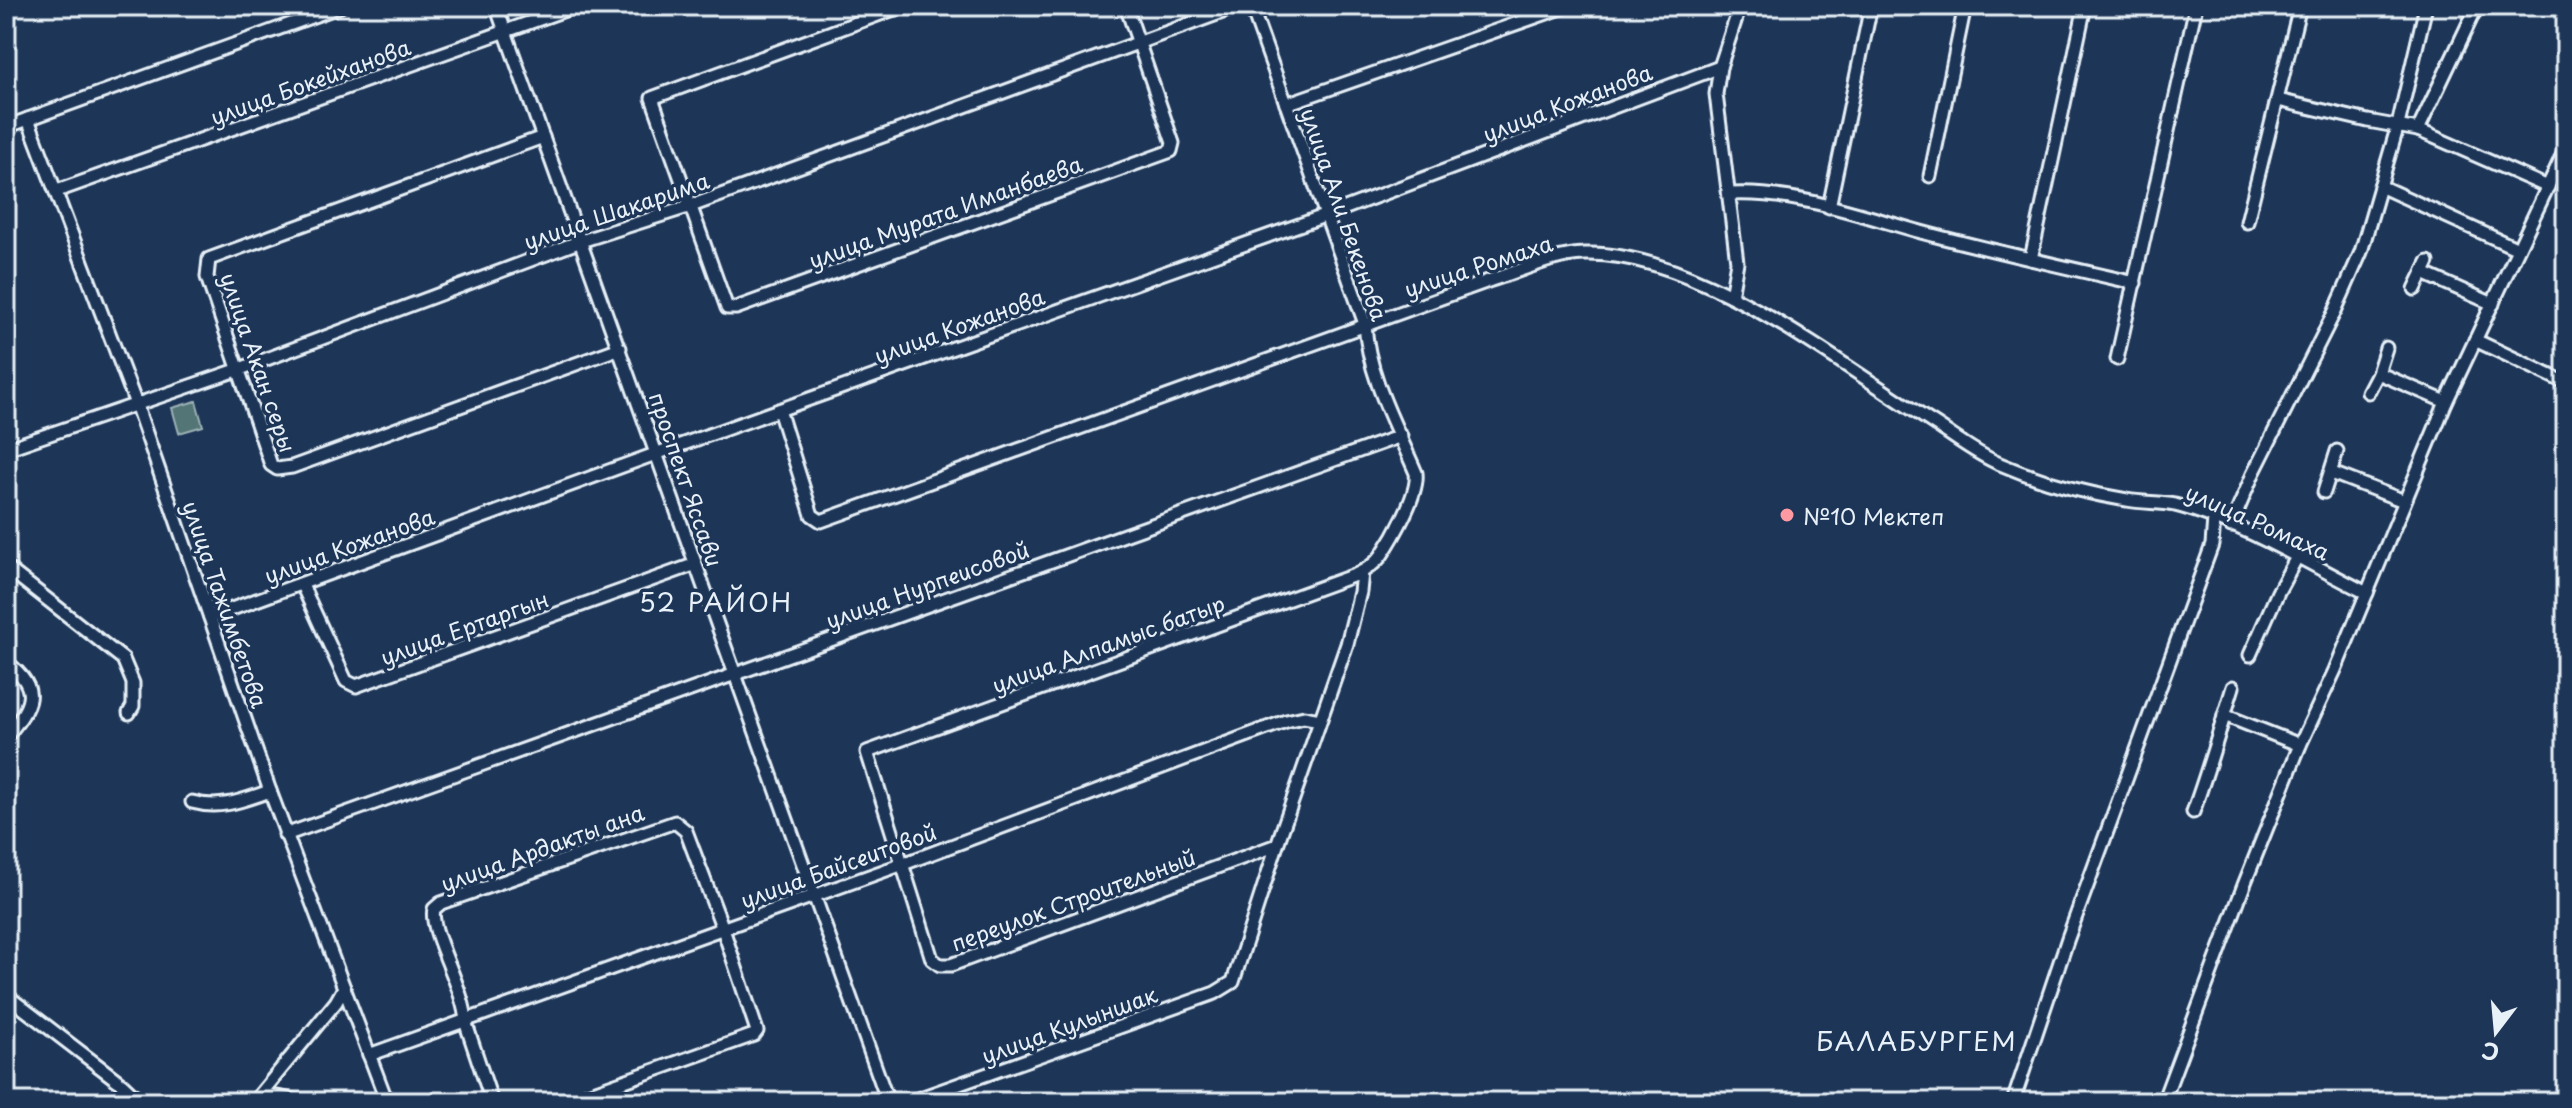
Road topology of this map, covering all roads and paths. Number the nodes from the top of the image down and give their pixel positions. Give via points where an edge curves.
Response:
1 (341, 6) edge
2 (496, 6) edge
3 (576, 6) edge
4 (902, 6) edge
5 (1126, 6) edge
6 (1239, 6) edge
7 (1251, 6) edge
8 (1567, 6) edge
9 (1740, 6) edge
10 (1871, 6) edge
11 (1965, 6) edge
12 (2085, 6) edge
13 (2196, 6) edge
14 (2300, 6) edge
15 (2426, 6) edge
16 (2477, 6) edge
17 (506, 32) junction
18 (1138, 44) junction
19 (1720, 67) junction
20 (2278, 100) junction
21 (1286, 104) junction
22 (28, 119) junction
23 (2398, 125) junction
24 (6, 127) edge
25 (2418, 130) junction
26 (543, 137) junction
27 (2566, 148) edge
28 (1930, 176) dead end
29 (2380, 186) junction
30 (2548, 187) junction
31 (57, 191) junction
32 (1731, 194) junction
33 (691, 206) junction
34 (1829, 207) junction
35 (1327, 215) junction
36 (2247, 222) dead end
37 (581, 241) junction
38 (2518, 249) junction
39 (2031, 259) junction
40 (2135, 283) junction
41 (2415, 289) dead end
42 (1731, 296) junction
43 (2493, 304) junction
44 (1365, 324) junction
45 (2475, 340) junction
46 (620, 348) junction
47 (2386, 348) dead end
48 (2117, 359) dead end
49 (240, 369) junction
50 (2378, 373) junction
51 (2566, 383) edge
52 (2368, 392) dead end
53 (2446, 402) junction
54 (136, 404) junction
55 (779, 410) junction
56 (1401, 436) junction
57 (6, 449) edge
58 (2337, 451) dead end
59 (658, 453) junction
60 (2332, 473) junction
61 (2324, 492) dead end
62 (2404, 501) junction
63 (2214, 519) junction
64 (2231, 526) junction
65 (2297, 557) junction
66 (696, 564) junction
67 (6, 567) edge
68 (1362, 572) junction
69 (302, 585) junction
70 (2367, 593) junction
71 (210, 617) junction
72 (2250, 655) dead end
73 (6, 662) edge
74 (735, 674) junction
75 (2233, 687) dead end
76 (129, 713) dead end
77 (2224, 715) junction
78 (1320, 720) junction
79 (6, 737) edge
80 (2300, 745) junction
81 (270, 791) junction
82 (192, 802) dead end
83 (2193, 812) dead end
84 (285, 835) junction
85 (1277, 845) junction
86 (903, 864) junction
87 (813, 895) junction
88 (723, 929) junction
89 (344, 988) junction
90 (6, 995) edge
91 (466, 1020) junction
92 (369, 1055) junction
93 (257, 1098) edge
94 (141, 1102) edge
95 (305, 1102) edge
96 (387, 1102) edge
97 (492, 1102) edge
98 (565, 1102) edge
99 (888, 1102) edge
100 (909, 1102) edge
101 (2013, 1102) edge
102 (2163, 1102) edge

1 - 22 street
2 - 17 street, проспект Яссави
3 - 17 street, улица Бокейханова
4 - 33 street via 652,98
5 - 18 street
6 - 18 street, улица Шакарима
7 - 21 street, улица Али Бекенова
8 - 21 street
9 - 19 street
10 - 34 street
11 - 28 street
12 - 39 street
13 - 40 street
14 - 20 street
15 - 23 street
16 - 25 street
17 - 26 street, проспект Яссави
17 - 31 street, улица Бокейханова
18 - 33 street, улица Шакарима
18 - 33 street, улица Мурата Иманбаева via 1173,143 1171,151 732,309 724,302
19 - 32 street via 1717,108
19 - 35 street, улица Кожанова
20 - 23 street
20 - 36 street
21 - 35 street, улица Али Бекенова
22 - 24 street
22 - 31 street, улица Тажимбетова
23 - 25 street
23 - 29 street
25 - 30 street
26 - 37 street, проспект Яссави
26 - 49 street, улица Акан серы via 209,259 207,277
27 - 30 street
29 - 38 street
29 - 64 street via 2348,283
30 - 38 street
31 - 54 street, улица Тажимбетова
32 - 34 street
32 - 42 street via 1737,262
33 - 37 street, улица Шакарима
34 - 39 street
35 - 44 street, улица Али Бекенова
35 - 55 street, улица Кожанова
37 - 46 street, проспект Яссави
37 - 49 street, улица Шакарима
38 - 43 street
39 - 40 street
40 - 48 street
41 - 43 street via 2426,267
42 - 44 street, улица Ромаха via 1647,264 1582,254
42 - 63 street, улица Ромаха via 1995,462 2077,492 2173,504
43 - 45 street
44 - 55 street, улица Ромаха via 821,521 812,515
44 - 56 street, улица Али Бекенова via 1373,368
45 - 51 street
45 - 53 street
46 - 49 street, улица Акан серы via 282,470 271,465
46 - 59 street, проспект Яссави
47 - 50 street
49 - 54 street, улица Шакарима
50 - 52 street
50 - 53 street
53 - 62 street
54 - 57 street, улица Шакарима
54 - 71 street, улица Тажимбетова
55 - 59 street, улица Кожанова
56 - 68 street, улица Али Бекенова via 1416,484 1379,558
56 - 74 street, улица Нурпеисовой
58 - 60 street
59 - 66 street, проспект Яссави
59 - 69 street, улица Кожанова
60 - 61 street
60 - 62 street
62 - 70 street
63 - 64 street, улица Ромаха
63 - 101 street via 2212,545
64 - 65 street, улица Ромаха
65 - 70 street, улица Ромаха
65 - 72 street
66 - 69 street, улица Ертаргын via 356,686 346,681
66 - 74 street, проспект Яссави
67 - 76 street via 123,659 133,683
68 - 78 street via 1347,644
68 - 86 street, улица Алпамыс батыр via 867,752
69 - 71 street, улица Кожанова
70 - 80 street
71 - 81 street, улица Тажимбетова
73 - 79 street via 29,684 30,693 22,717
74 - 84 street, улица Нурпеисовой
74 - 87 street, проспект Яссави
75 - 77 street
77 - 80 street
77 - 83 street
78 - 85 street
78 - 86 street, улица Байсеитовой via 1286,721
80 - 102 street
81 - 82 street via 236,803
81 - 84 street, улица Тажимбетова
84 - 89 street, улица Тажимбетова
85 - 86 street, переулок Строительный via 945,966 934,962
85 - 100 street, улица Кулыншак via 1236,976 1223,990
86 - 87 street, улица Байсеитовой
87 - 88 street, улица Байсеитовой
87 - 99 street, проспект Яссави
88 - 91 street, улица Байсеитовой
88 - 91 street, улица Ардакты ана via 686,831 675,822 543,866 434,909 433,920
88 - 98 street, улица Ардакты ана via 756,1033
89 - 92 street, улица Тажимбетова
89 - 93 street
90 - 94 street
91 - 92 street, улица Байсеитовой
91 - 97 street, улица Ардакты ана
92 - 96 street, улица Тажимбетова
93 - 95 street

